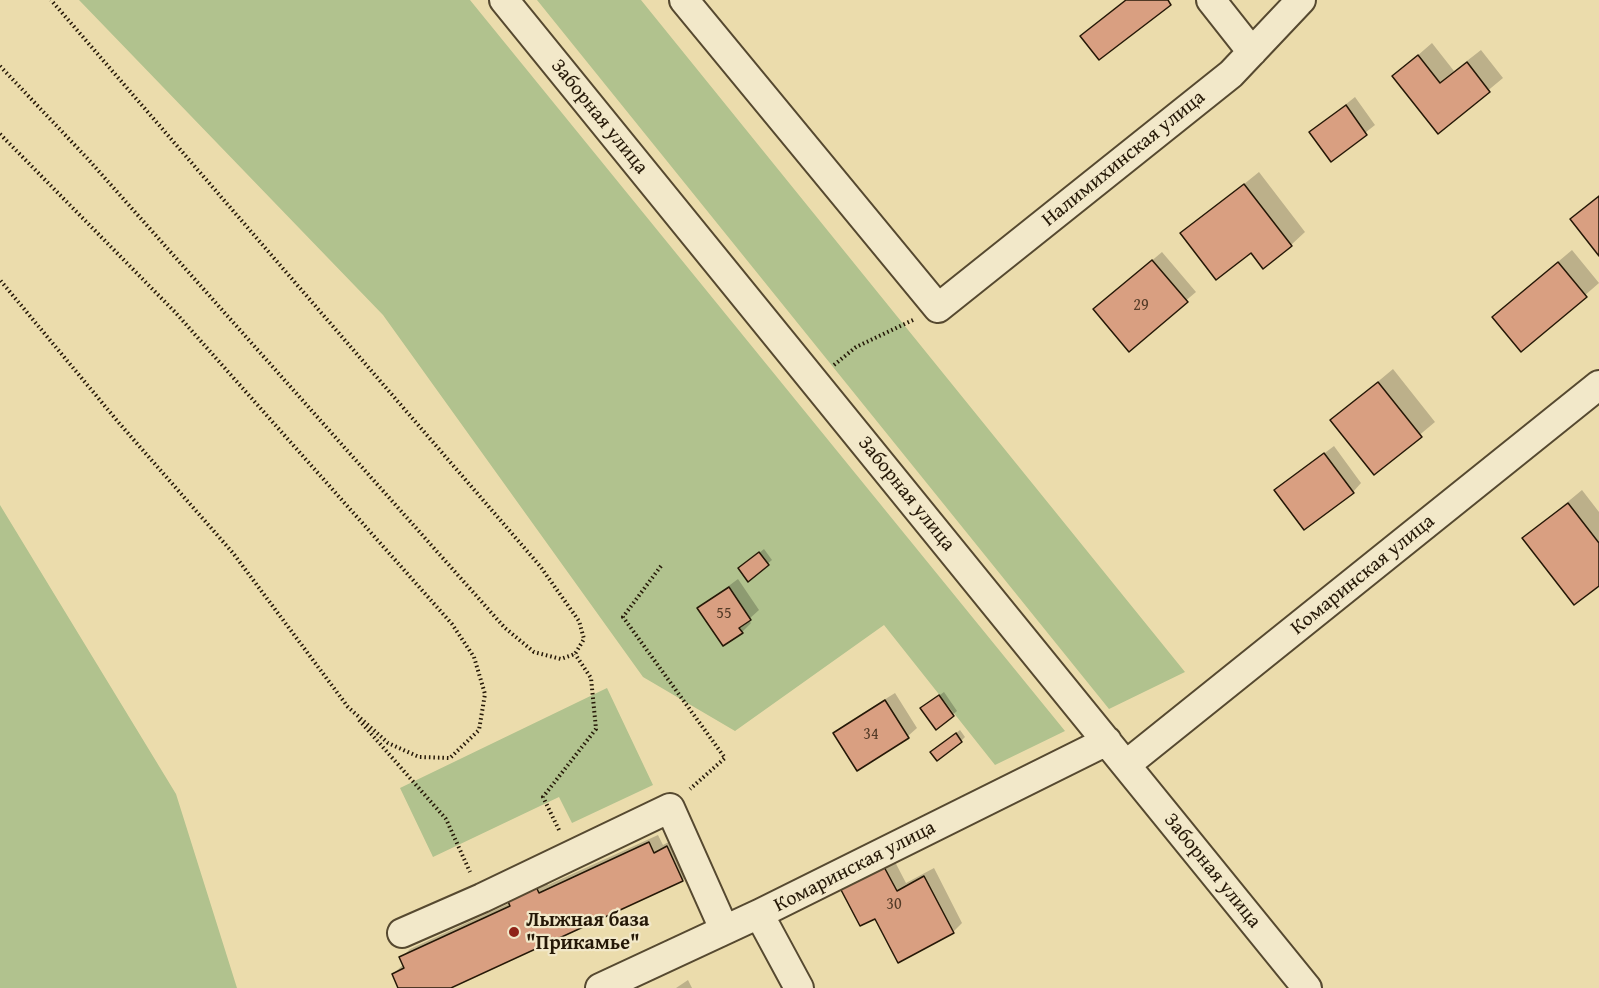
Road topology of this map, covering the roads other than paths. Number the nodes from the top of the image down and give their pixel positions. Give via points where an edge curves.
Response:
1 (504, 0) edge
2 (684, 0) edge
3 (1211, 0) edge
4 (1301, 0) edge
5 (1252, 52) junction
6 (1599, 385) edge
7 (1107, 741) junction
8 (1127, 764) junction
9 (759, 914) junction
10 (724, 929) junction
11 (402, 933) dead end
12 (600, 988) edge
13 (799, 988) edge
14 (1306, 988) edge

1 - 7 street, Заборная улица
2 - 5 street, Налимихинская улица via 938,308 1231,74
3 - 5 street
4 - 5 street, Налимихинская улица
6 - 8 street, Комаринская улица
7 - 8 street, Заборная улица
7 - 9 street, Комаринская улица
8 - 14 street, Заборная улица
9 - 10 street, Комаринская улица
9 - 13 street
10 - 11 street via 670,808
10 - 12 street, Комаринская улица

